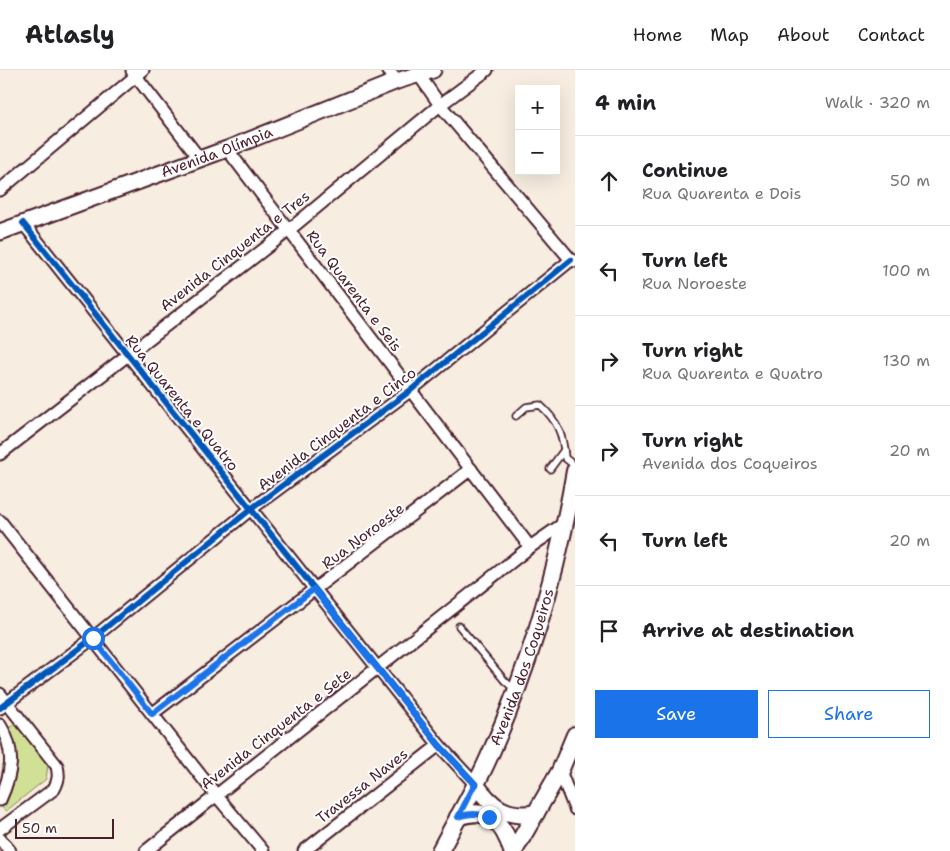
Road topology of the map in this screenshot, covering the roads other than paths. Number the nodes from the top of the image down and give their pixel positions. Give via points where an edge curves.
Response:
1 (488, 70) edge
2 (136, 72) edge
3 (426, 72) edge
4 (393, 76) edge
5 (440, 105) junction
6 (227, 149) junction
7 (200, 159) junction
8 (0, 190) edge
9 (23, 224) junction
10 (289, 230) junction
11 (0, 231) edge
12 (573, 261) edge
13 (127, 354) junction
14 (411, 390) junction
15 (516, 416) dead end
16 (564, 450) junction
17 (0, 454) edge
18 (575, 466) edge
19 (471, 469) junction
20 (550, 469) dead end
21 (575, 471) edge
22 (252, 509) junction
23 (571, 518) edge
24 (0, 521) edge
25 (530, 547) junction
26 (314, 589) junction
27 (459, 626) dead end
28 (93, 638) junction
29 (378, 668) junction
30 (516, 690) junction
31 (2, 702) edge
32 (152, 714) junction
33 (0, 725) edge
34 (574, 741) edge
35 (439, 745) junction
36 (560, 771) junction
37 (475, 784) junction
38 (216, 795) junction
39 (0, 800) edge
40 (575, 809) edge
41 (536, 813) junction
42 (458, 817) junction
43 (0, 829) edge
44 (0, 839) edge
45 (10, 851) edge
46 (146, 851) edge
47 (263, 851) edge
48 (304, 851) edge
49 (440, 851) edge
50 (513, 851) edge

1 - 5 street, Avenida Cinquenta e Tres
2 - 7 street
2 - 8 street
3 - 4 street, Avenida Olímpia
3 - 5 street
4 - 6 street, Avenida Olímpia
5 - 10 street, Avenida Cinquenta e Tres
5 - 12 street
6 - 7 street, Avenida Olímpia
6 - 10 street, Rua Quarenta e Seis
7 - 9 street, Avenida Olímpia
9 - 11 street, Avenida Olímpia
9 - 13 street, Rua Quarenta e Quatro
10 - 13 street, Avenida Cinquenta e Tres
10 - 14 street, Rua Quarenta e Seis
12 - 14 street, Avenida Cinquenta e Cinco
13 - 17 street, Avenida Cinquenta e Tres
13 - 22 street, Rua Quarenta e Quatro
14 - 19 street, Rua Quarenta e Seis
14 - 22 street, Avenida Cinquenta e Cinco
15 - 16 lane via 526,407 540,405 562,434
16 - 18 lane via 565,458
16 - 20 lane
19 - 25 street, Rua Quarenta e Seis
19 - 26 street, Rua Noroeste
21 - 23 main road, Avenida dos Coqueiros
22 - 26 street, Rua Quarenta e Quatro
22 - 28 street, Avenida Cinquenta e Cinco
23 - 25 street, Avenida Cinquenta e Sete
23 - 30 main road, Avenida dos Coqueiros
24 - 28 street
25 - 29 street, Avenida Cinquenta e Sete
26 - 29 street, Rua Quarenta e Quatro
26 - 32 street, Rua Noroeste
27 - 30 lane
28 - 31 street, Avenida Cinquenta e Cinco
28 - 32 street
29 - 35 street, Rua Quarenta e Quatro
29 - 38 street, Avenida Cinquenta e Sete
30 - 37 main road, Avenida dos Coqueiros
31 - 43 street via 57,766 59,774 54,789
32 - 38 street
33 - 39 street via 6,734 11,757 9,780
34 - 36 main road
35 - 37 street, Rua Quarenta e Quatro
35 - 48 street, Travessa Naves
36 - 40 street
36 - 41 main road
37 - 41 main road via 489,802 506,812
37 - 42 main road, Avenida dos Coqueiros
38 - 46 street, Avenida Cinquenta e Sete
38 - 47 street
41 - 50 main road
42 - 49 main road, Avenida dos Coqueiros
42 - 50 main road via 468,813 489,817 504,831
44 - 45 street

